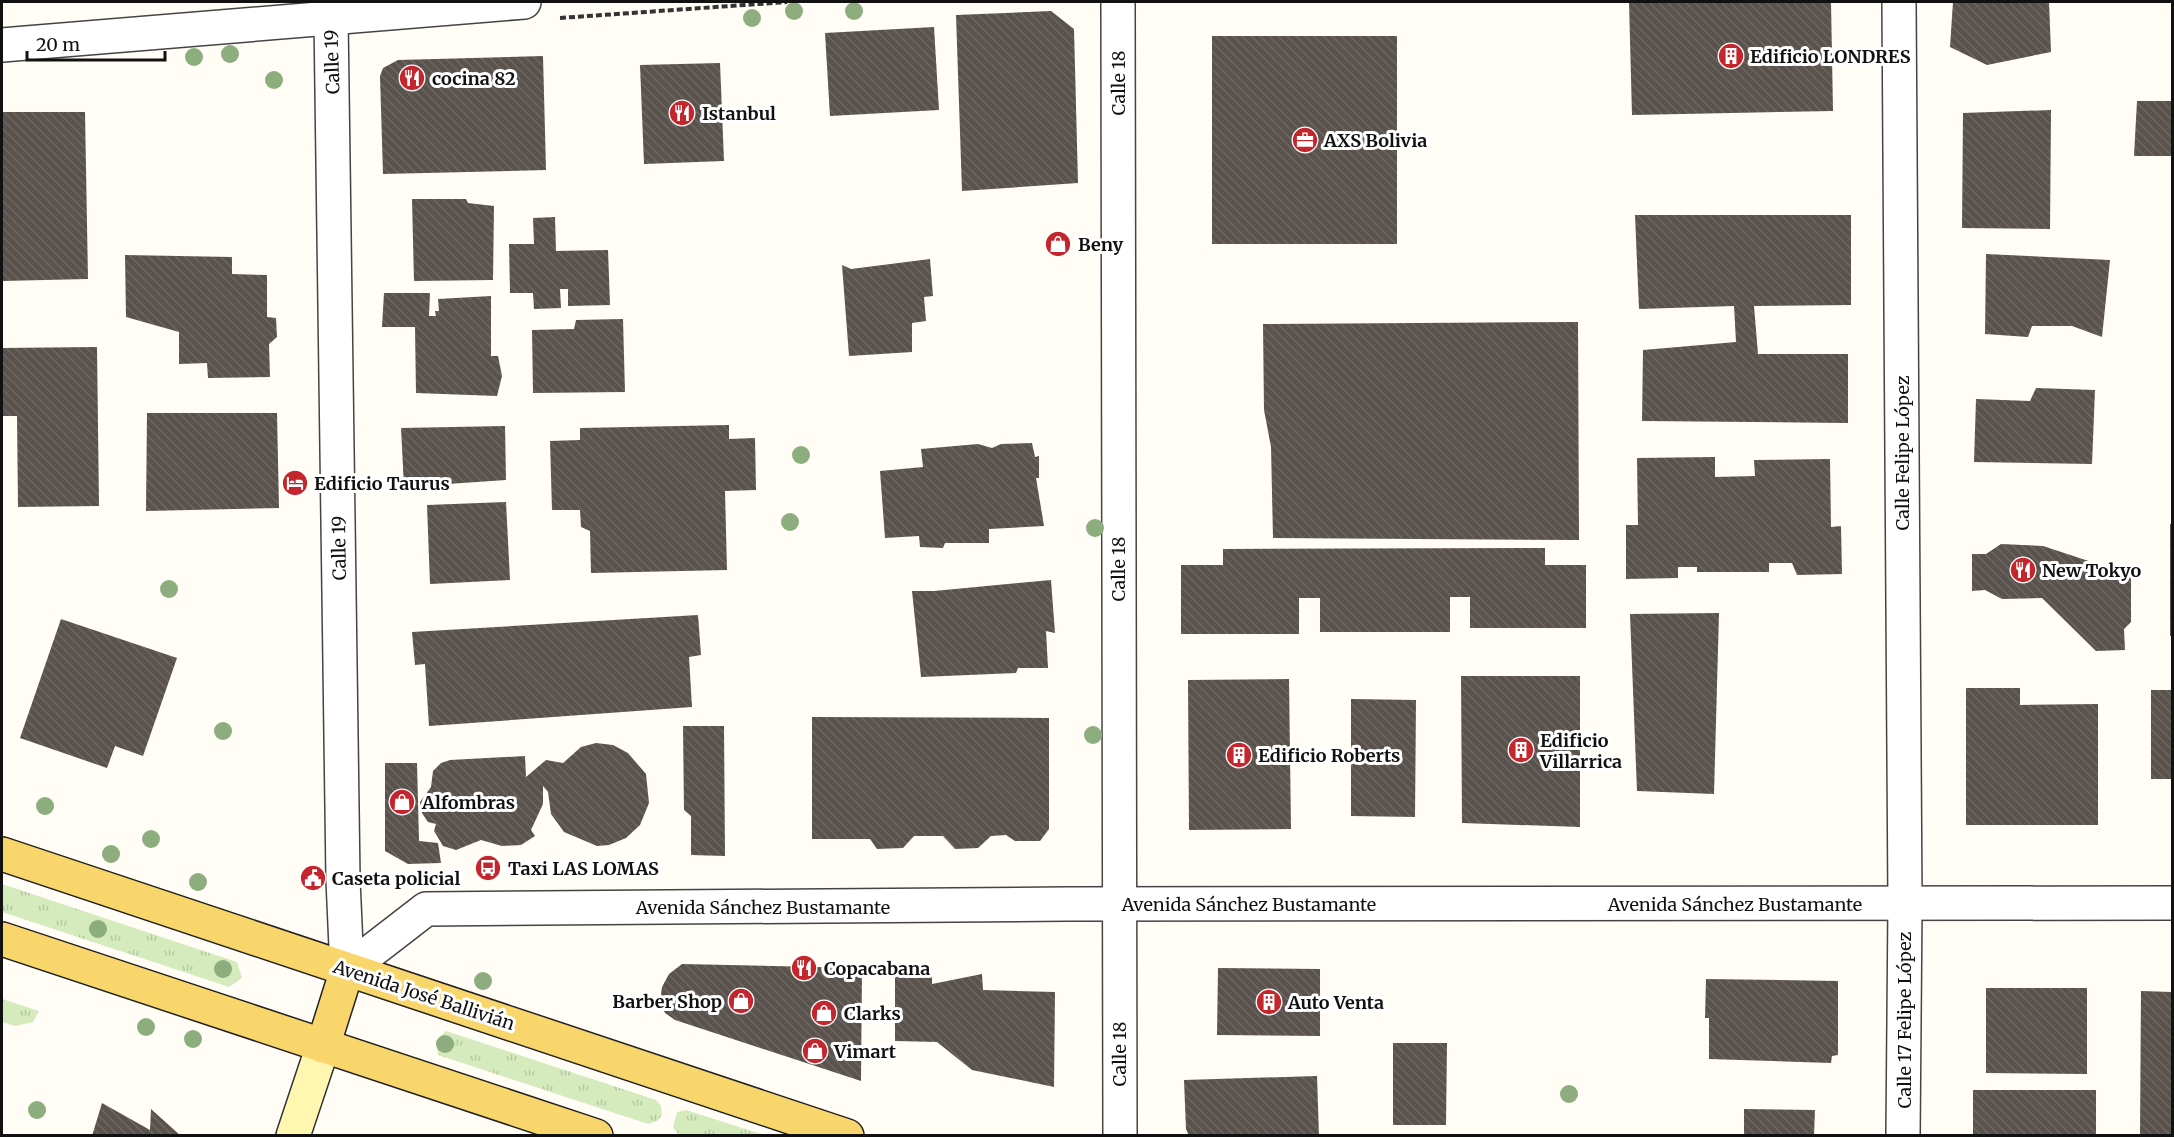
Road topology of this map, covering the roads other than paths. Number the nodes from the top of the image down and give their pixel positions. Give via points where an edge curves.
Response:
1 (524, 2) edge
2 (1118, 2) edge
3 (1899, 2) edge
4 (331, 18) junction
5 (2, 45) edge
6 (2, 854) edge
7 (2172, 903) edge
8 (1118, 904) junction
9 (1905, 904) junction
10 (2, 939) edge
11 (347, 970) junction
12 (323, 1046) junction
13 (293, 1136) edge
14 (596, 1136) edge
15 (847, 1136) edge
16 (1120, 1136) edge
17 (1903, 1136) edge

1 - 4 street
2 - 8 street, Calle 18
3 - 9 street, Calle Felipe López
4 - 5 street
4 - 11 street, Calle 19
6 - 11 main road, Avenida José Ballivián
7 - 9 street, Avenida Sánchez Bustamante
8 - 9 street, Avenida Sánchez Bustamante
8 - 11 street, Avenida Sánchez Bustamante via 426,909
8 - 16 street, Calle 18
9 - 17 street, Calle 17 Felipe López
10 - 12 main road
11 - 12 main road
11 - 15 main road, Avenida José Ballivián
12 - 13 street
12 - 14 main road

